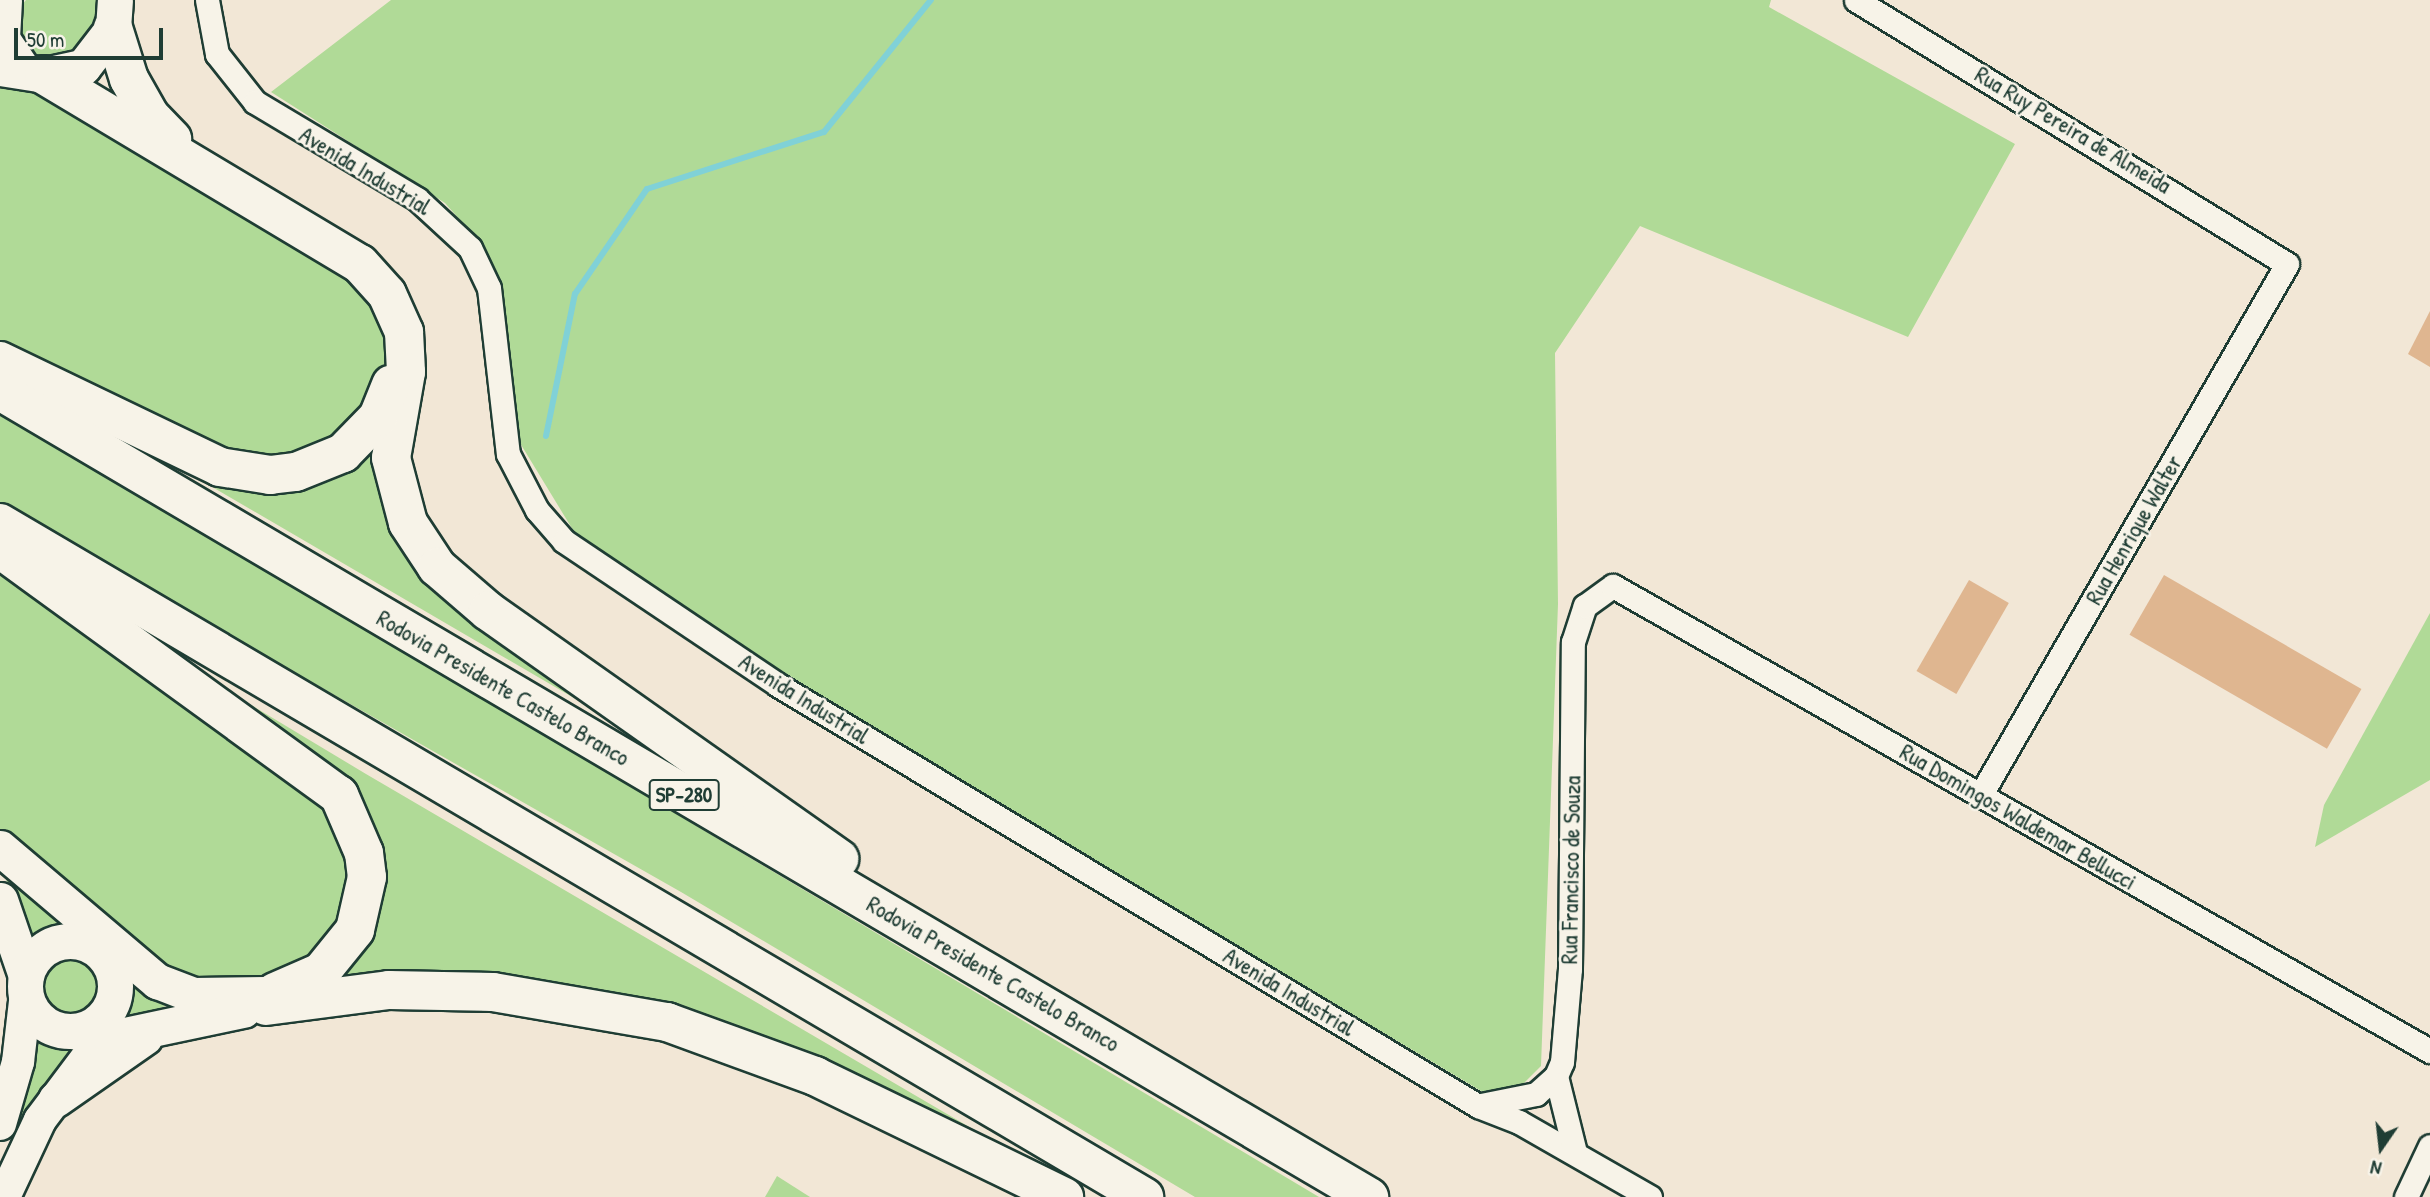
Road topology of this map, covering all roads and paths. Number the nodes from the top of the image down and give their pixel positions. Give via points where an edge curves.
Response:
1 (4, 0) edge
2 (207, 0) edge
3 (1856, 0) edge
4 (113, 8) edge
5 (22, 71) edge
6 (197, 166) junction
7 (2287, 264) joint
8 (396, 314) junction
9 (0, 361) edge
10 (0, 391) edge
11 (0, 523) edge
12 (0, 549) edge
13 (1607, 586) joint
14 (1980, 796) junction
15 (0, 848) edge
16 (0, 900) edge
17 (81, 917) junction
18 (101, 954) junction
19 (136, 967) junction
20 (26, 985) junction
21 (265, 1000) junction
22 (1051, 1006) junction
23 (92, 1027) junction
24 (163, 1028) junction
25 (2430, 1051) edge
26 (1556, 1076) junction
27 (56, 1099) junction
28 (1478, 1106) junction
29 (0, 1125) edge
30 (2430, 1146) edge
31 (1575, 1152) junction
32 (4, 1197) edge
33 (1064, 1197) edge
34 (1144, 1197) edge
35 (1369, 1197) edge
36 (1650, 1197) edge
37 (2406, 1197) edge

1 - 5 main road via 2,38
2 - 28 street, Avenida Industrial via 217,54 255,102 418,199 470,248 489,288 508,454 537,510 564,541 778,685
3 - 7 street, Rua Ruy Pereira de Almeida
4 - 5 main road via 83,67
4 - 6 highway via 129,79 150,116
5 - 6 highway
6 - 8 highway via 360,264 387,294
7 - 14 street, Rua Henrique Walter
8 - 9 highway via 396,368 378,417 343,453 296,472 270,475 220,467
8 - 22 highway via 407,347 392,434 395,483 408,523 437,567 488,611
10 - 22 highway, Rodovia Presidente Castelo Branco / SP-280
11 - 34 highway
12 - 21 highway via 321,778 350,813 367,877 355,930 321,972
13 - 14 street, Rua Domingos Waldemar Bellucci via 1634,593
13 - 26 street, Rua Francisco de Souza via 1585,606 1573,642 1570,968 1566,1041
14 - 25 street, Rua Domingos Waldemar Bellucci
15 - 17 main road
16 - 20 main road
17 - 18 main road
17 - 19 main road
18 - 19 main road
18 - 20 main road via 63,942 40,953
18 - 23 main road via 115,989
19 - 21 main road via 194,995
20 - 23 main road via 47,1025
20 - 29 main road via 18,1062
21 - 24 main road
21 - 33 highway via 388,990 494,992 667,1022 815,1076
22 - 35 highway, Rodovia Presidente Castelo Branco / SP-280
23 - 24 main road
23 - 27 main road
24 - 27 main road
26 - 28 street via 1525,1098
26 - 31 street
27 - 32 main road via 40,1120
28 - 31 street, Avenida Industrial
30 - 37 street
31 - 36 street, Avenida Industrial

